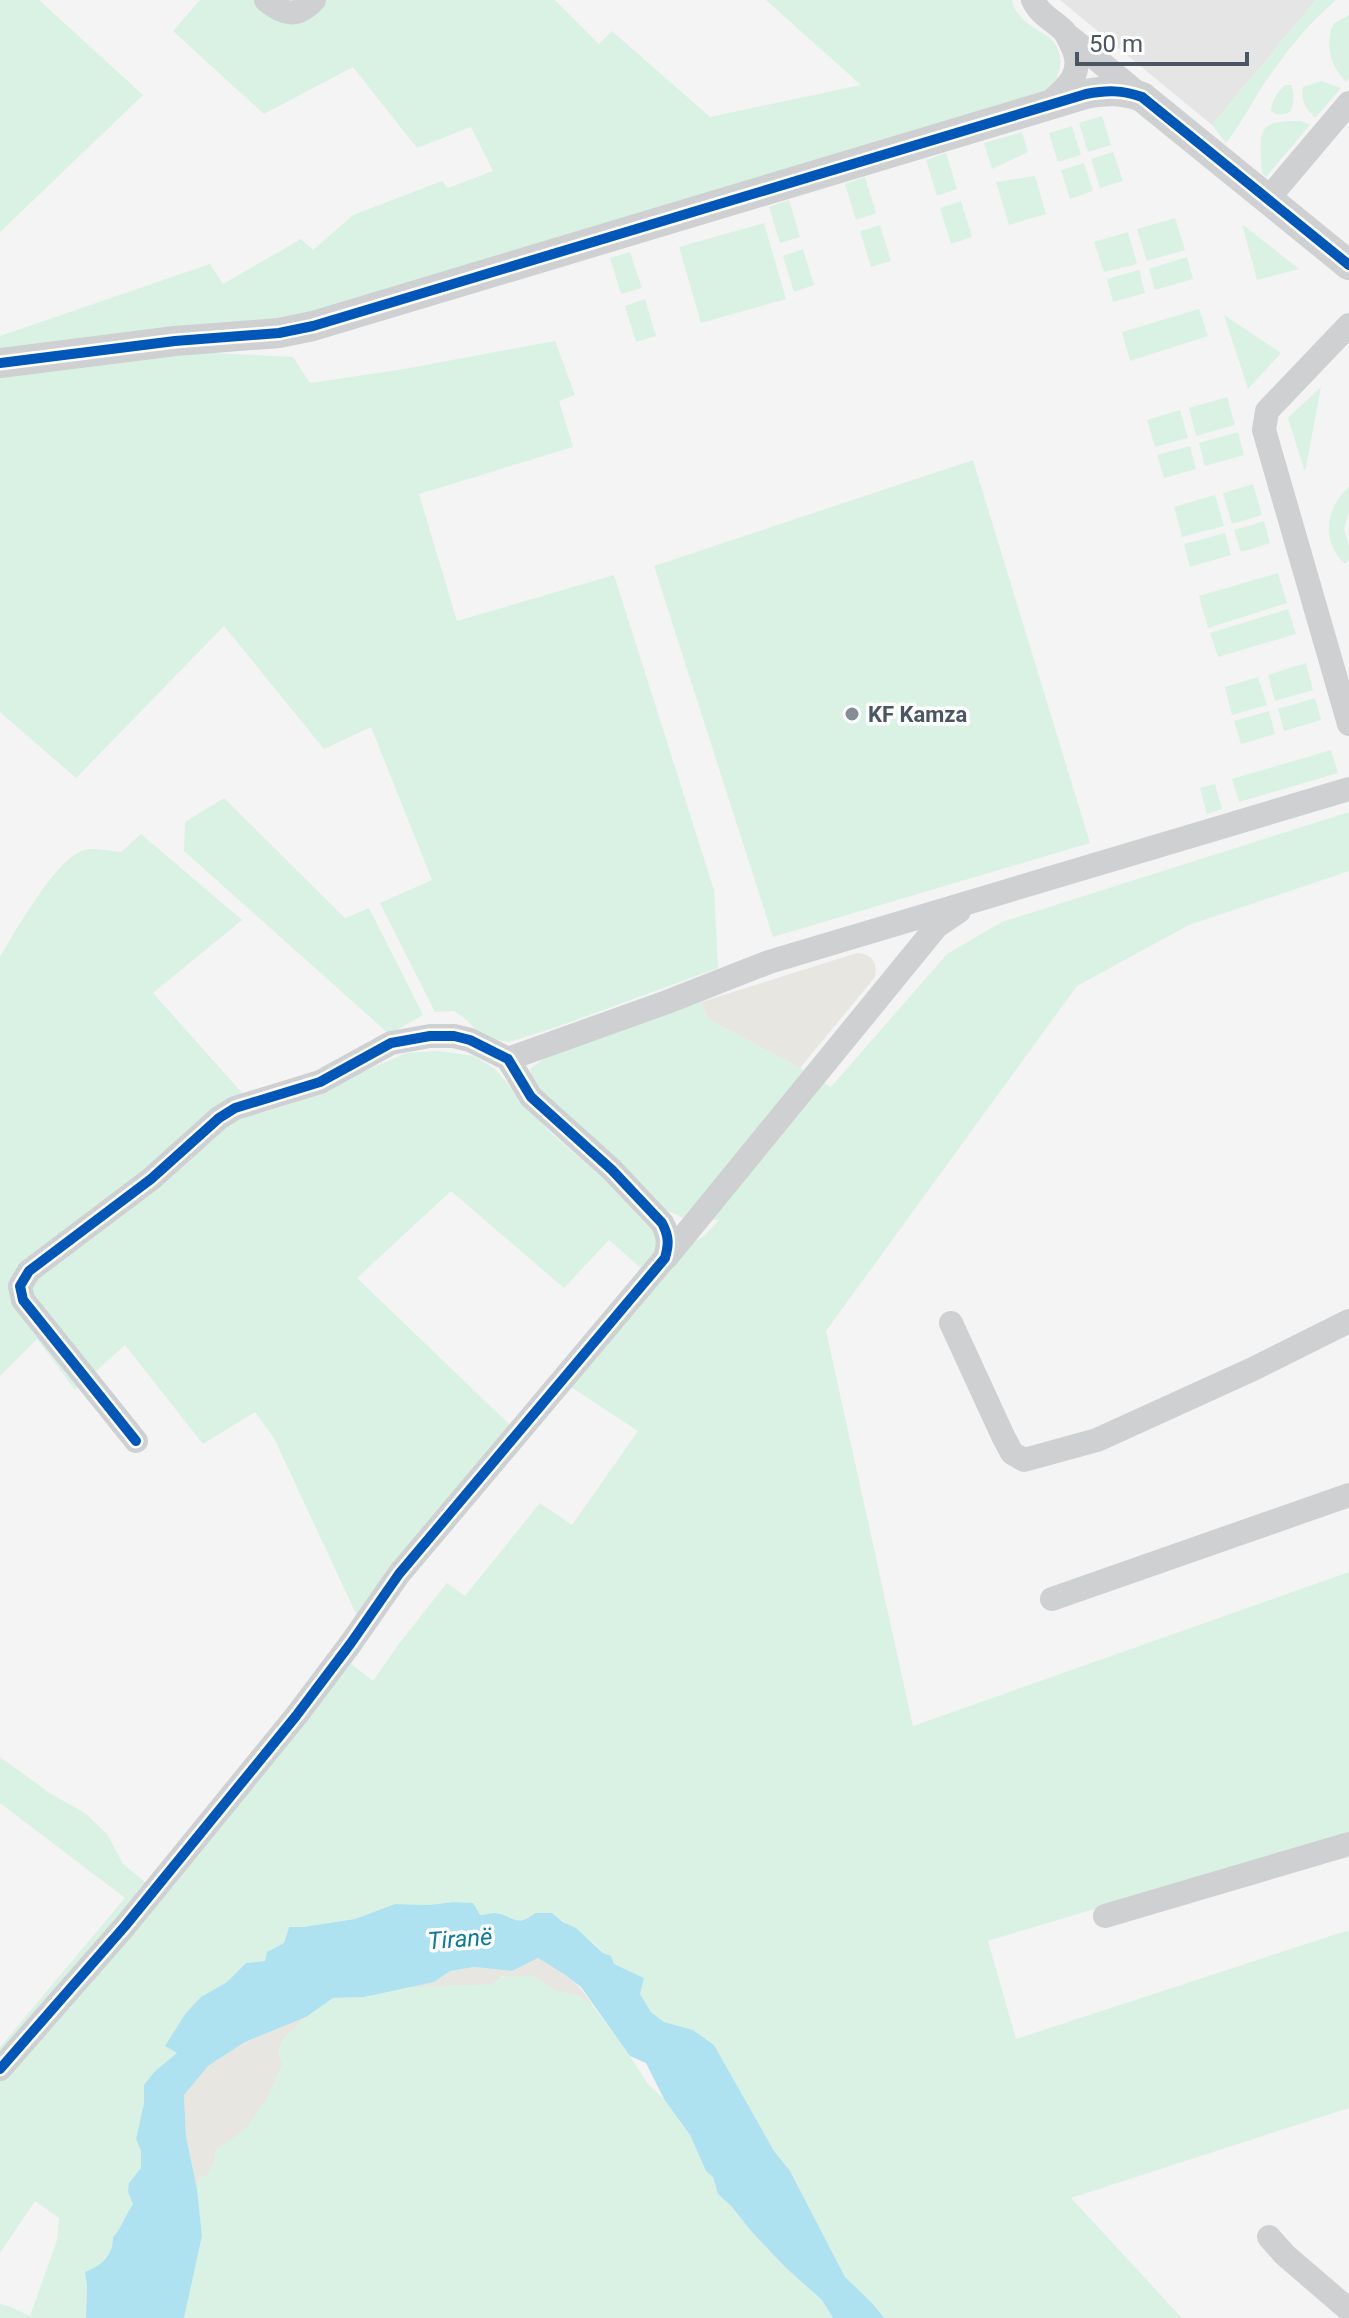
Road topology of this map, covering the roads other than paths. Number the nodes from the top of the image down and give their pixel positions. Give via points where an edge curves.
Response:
1 (266, 0) edge
2 (314, 0) edge
3 (1033, 0) edge
4 (1066, 33) junction
5 (1142, 97) junction
6 (1349, 103) edge
7 (1045, 107) junction
8 (1267, 200) junction
9 (1349, 265) edge
10 (1349, 325) edge
11 (0, 363) edge
12 (1349, 724) edge
13 (1349, 789) edge
14 (986, 897) junction
15 (860, 934) junction
16 (888, 988) junction
17 (508, 1059) junction
18 (665, 1258) junction
19 (1349, 1321) edge
20 (951, 1323) dead end
21 (136, 1441) dead end
22 (1349, 1495) edge
23 (1052, 1599) dead end
24 (1349, 1844) edge
25 (1105, 1916) dead end
26 (0, 2069) edge
27 (1269, 2237) dead end
28 (1349, 2310) edge

1 - 2 street via 288,13
3 - 4 street
4 - 5 street
4 - 7 street via 1077,55 1076,74
5 - 7 street via 1107,90
5 - 8 street
6 - 8 street
7 - 11 street via 313,326
8 - 9 street
10 - 12 street via 1267,411 1264,430
13 - 14 street
14 - 15 street
14 - 16 street via 937,926
15 - 16 street via 881,938 897,951
15 - 17 street via 769,962
16 - 18 street
17 - 18 street via 531,1097 662,1223 669,1243
17 - 21 street via 470,1040 430,1036 391,1043 320,1082 235,1108 29,1271 20,1286 23,1300
18 - 26 street via 399,1574 296,1716 135,1914
19 - 20 street via 1097,1440 1024,1460 1012,1453
22 - 23 street
24 - 25 street
27 - 28 street

